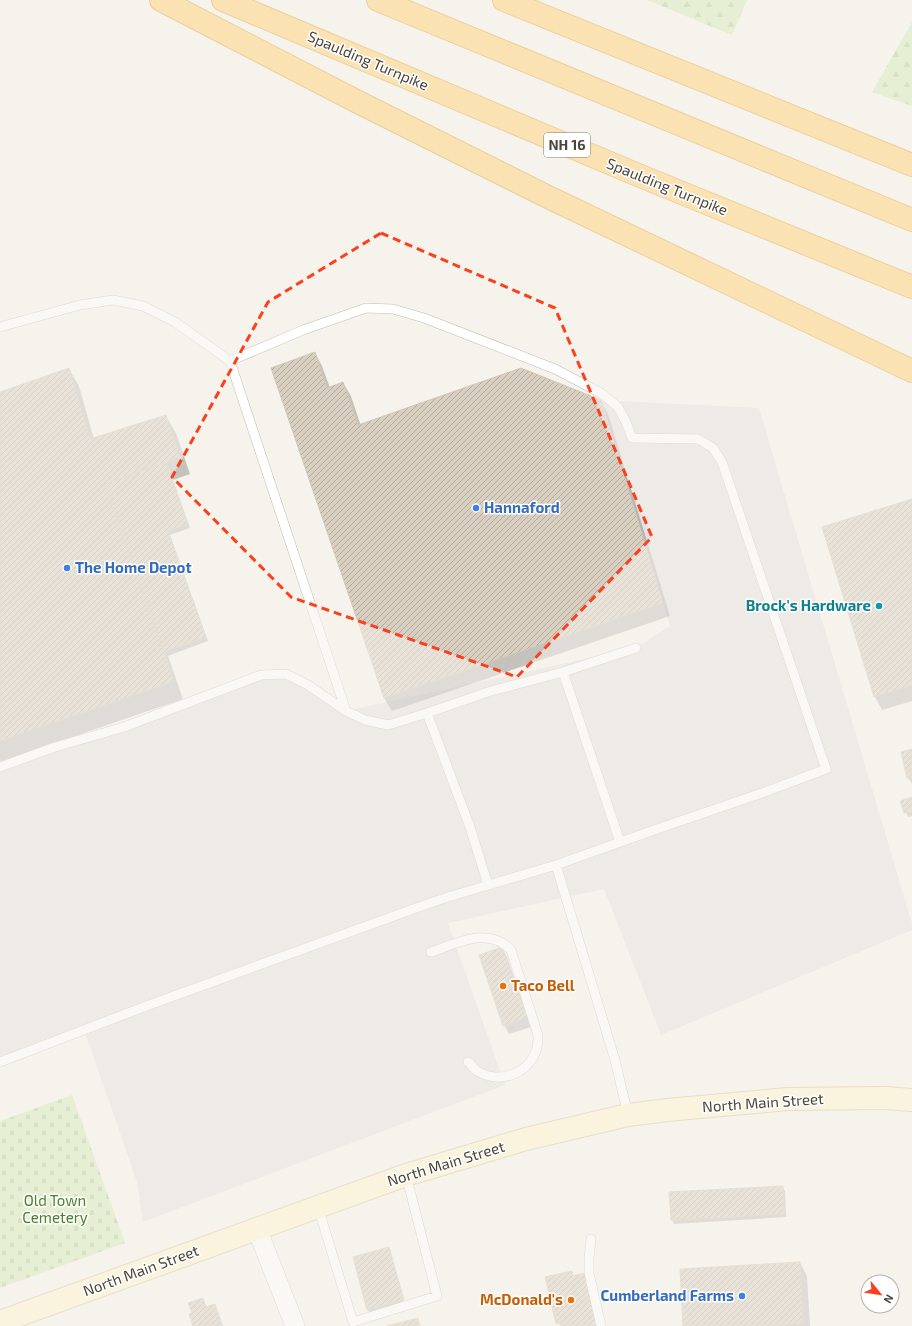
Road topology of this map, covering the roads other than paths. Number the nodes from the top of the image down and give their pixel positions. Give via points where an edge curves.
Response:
1 (161, 0) edge
2 (223, 0) edge
3 (378, 0) edge
4 (504, 0) edge
5 (912, 165) edge
6 (912, 220) edge
7 (912, 287) edge
8 (0, 327) edge
9 (230, 361) junction
10 (912, 371) edge
11 (636, 648) dead end
12 (563, 672) junction
13 (346, 711) junction
14 (427, 713) junction
15 (0, 767) edge
16 (620, 842) junction
17 (556, 865) junction
18 (488, 885) junction
19 (431, 952) dead end
20 (0, 1062) edge
21 (468, 1062) dead end
22 (912, 1100) edge
23 (628, 1115) junction
24 (406, 1175) junction
25 (318, 1207) junction
26 (257, 1229) junction
27 (591, 1239) dead end
28 (0, 1322) edge
29 (295, 1326) edge
30 (601, 1326) edge

1 - 10 highway via 546,196
2 - 7 highway, Spaulding Turnpike / NH 16
3 - 6 highway
4 - 5 highway
8 - 9 lane via 80,305 113,300 143,306 175,322
9 - 13 lane
9 - 16 lane via 303,330 366,308 393,308 555,369 601,393 618,408 632,438 698,439 713,448 722,462 826,769
11 - 12 lane
12 - 14 lane via 491,691
12 - 16 lane
13 - 14 lane via 365,720 388,725
13 - 15 lane via 308,685 286,674 261,675 124,727 55,747
14 - 18 lane via 470,827
16 - 17 lane
17 - 18 lane
17 - 23 lane via 615,1060
18 - 20 lane via 354,930
19 - 21 lane via 481,937 495,939 511,950 538,1035 537,1050 521,1071 511,1075 487,1075 476,1070
22 - 23 main road, North Main Street via 788,1099
23 - 24 main road, North Main Street via 526,1139
24 - 25 main road, North Main Street
24 - 25 lane via 438,1296 353,1322
25 - 26 main road, North Main Street
26 - 28 main road, North Main Street
26 - 29 street
27 - 30 lane via 589,1273

